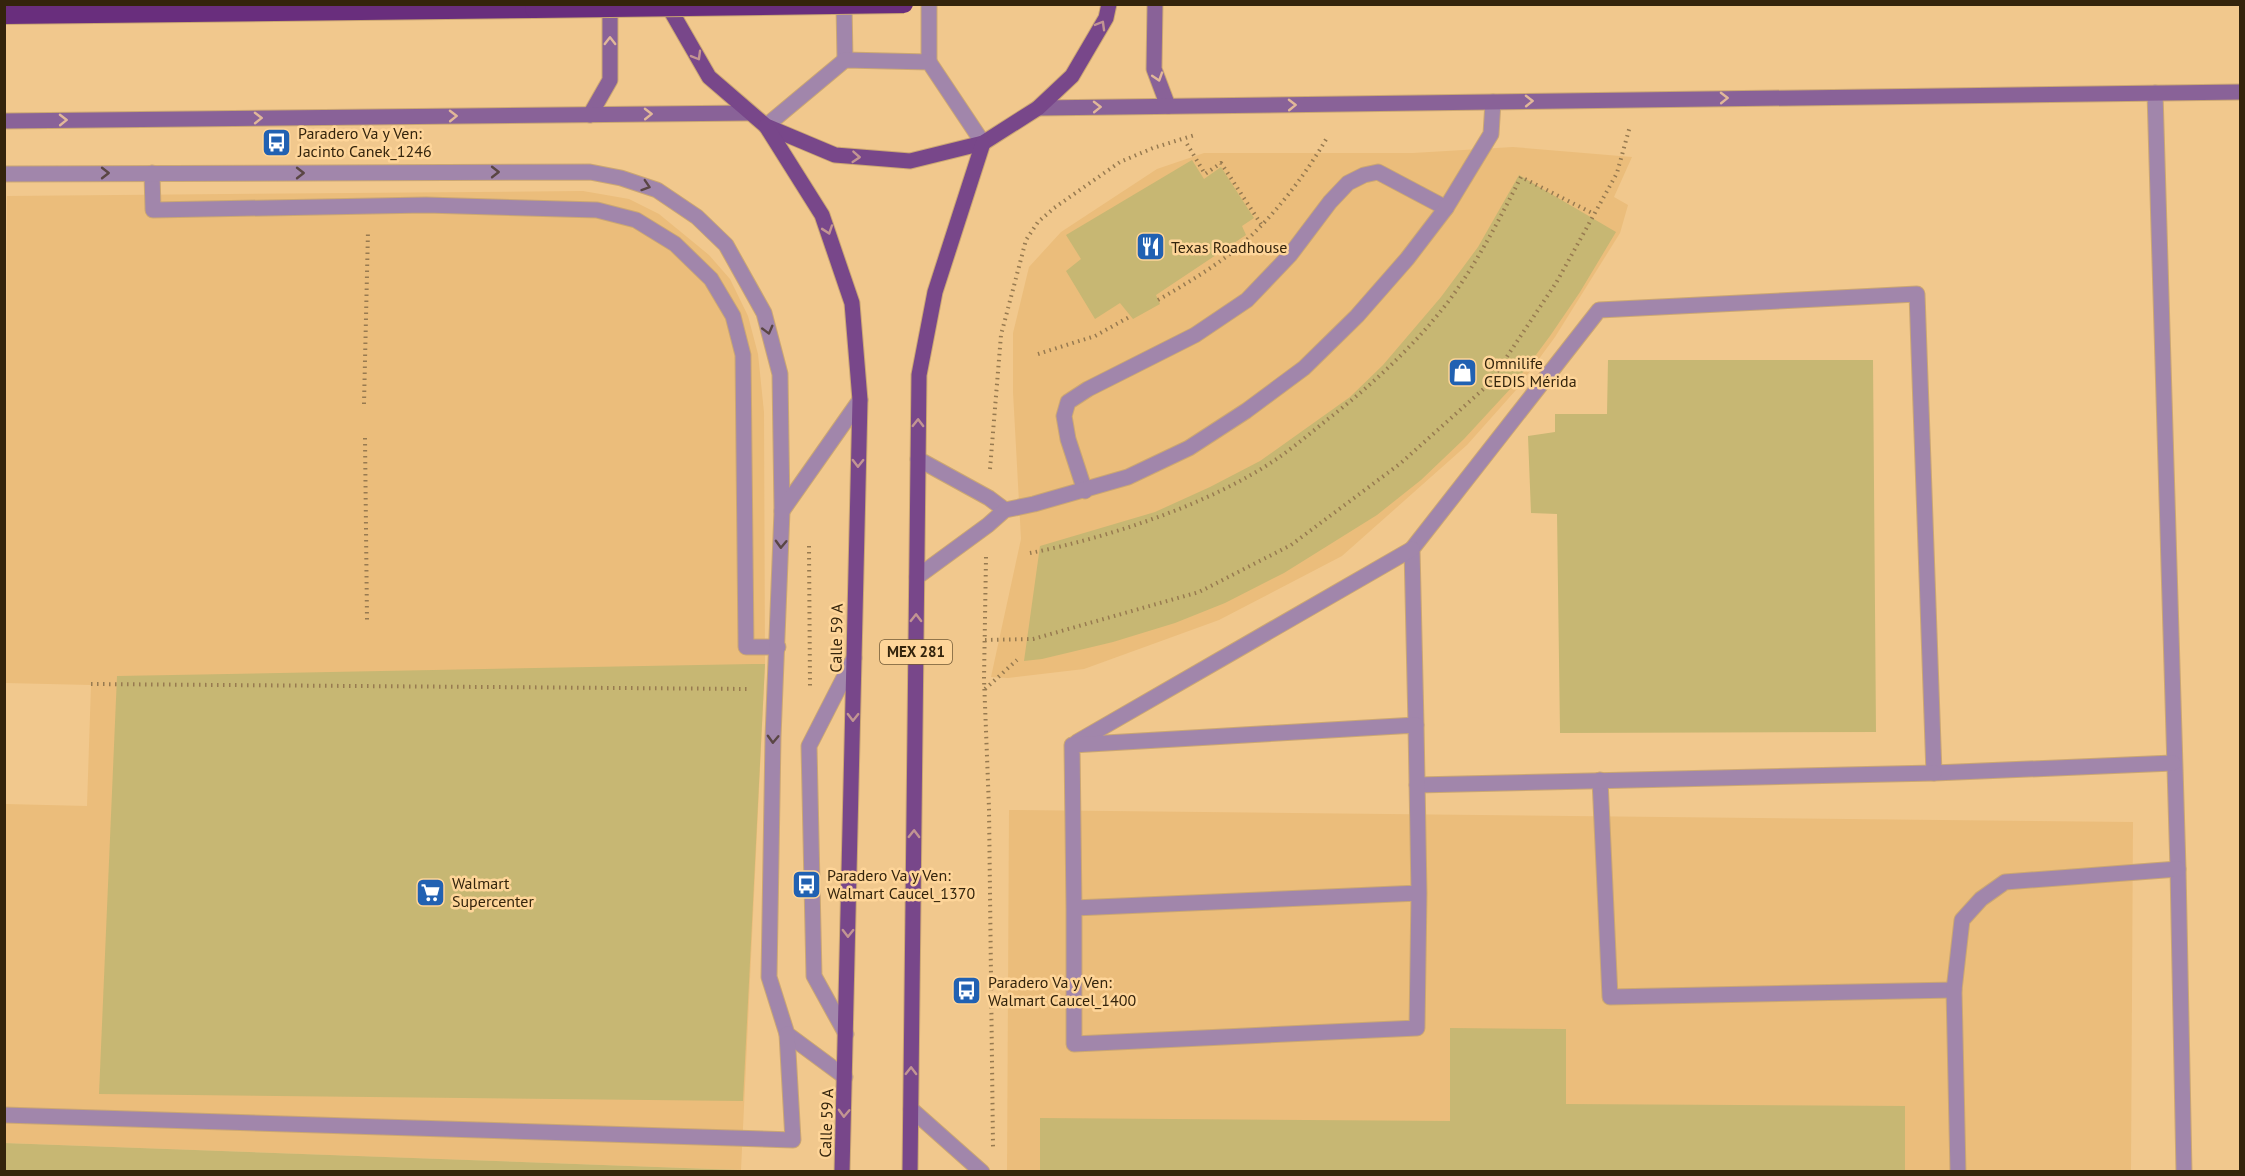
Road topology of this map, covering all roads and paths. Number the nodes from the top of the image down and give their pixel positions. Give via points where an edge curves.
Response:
1 (610, 4) edge
2 (670, 4) edge
3 (844, 4) edge
4 (904, 4) edge
5 (929, 4) edge
6 (1110, 4) edge
7 (1155, 4) edge
8 (4, 15) edge
9 (845, 60) junction
10 (929, 62) junction
11 (2241, 92) edge
12 (2155, 93) junction
13 (1639, 100) junction
14 (1493, 102) junction
15 (1168, 106) junction
16 (1038, 108) junction
17 (749, 113) junction
18 (590, 115) junction
19 (4, 121) edge
20 (766, 126) junction
21 (1195, 135) dead end
22 (1328, 136) dead end
23 (983, 142) junction
24 (1187, 144) dead end
25 (152, 173) junction
26 (4, 174) edge
27 (1446, 208) junction
28 (1594, 214) junction
29 (1261, 224) junction
30 (368, 229) dead end
31 (1158, 300) dead end
32 (1131, 316) dead end
33 (1038, 354) dead end
34 (860, 400) junction
35 (364, 404) dead end
36 (365, 438) dead end
37 (991, 453) dead end
38 (918, 459) junction
39 (1085, 491) junction
40 (1005, 510) junction
41 (782, 511) junction
42 (1412, 549) junction
43 (1030, 553) dead end
44 (986, 561) dead end
45 (917, 577) junction
46 (367, 620) dead end
47 (985, 640) junction
48 (778, 647) junction
49 (854, 658) junction
50 (1017, 660) dead end
51 (92, 684) dead end
52 (985, 689) junction
53 (752, 690) dead end
54 (1416, 725) junction
55 (1072, 745) junction
56 (2173, 763) junction
57 (1934, 773) junction
58 (1600, 780) junction
59 (1417, 785) junction
60 (2178, 869) junction
61 (1419, 893) junction
62 (1074, 908) junction
63 (1954, 990) junction
64 (788, 1034) junction
65 (846, 1034) junction
66 (845, 1077) junction
67 (911, 1109) junction
68 (4, 1115) edge
69 (993, 1148) dead end
70 (842, 1172) edge
71 (910, 1172) edge
72 (982, 1172) edge
73 (1958, 1172) edge
74 (2184, 1172) edge

18 -> 1 main road via 610,80
2 -> 17 main road via 709,76
3 - 9 lane
4 - 8 highway, bridge
5 - 10 lane
16 -> 6 main road via 1071,76 1106,18
7 -> 15 main road via 1154,69
9 - 10 lane
9 - 20 lane
10 - 23 lane
11 - 12 main road
13 -> 12 main road
12 - 56 lane
14 -> 13 main road
13 - 28 path via 1617,173
15 -> 14 main road
14 - 27 lane via 1491,134
16 -> 15 main road
16 - 23 main road
18 -> 17 main road
17 - 20 main road
19 -> 18 main road
20 -> 23 main road via 835,156 910,161
20 -> 34 main road, Calle 59 A via 822,215 852,303
21 - 37 path via 1120,162 1038,222 1026,240 1001,335
22 - 29 path via 1312,163
38 -> 23 main road, MEX 281 via 919,375 935,292
24 - 29 path via 1205,174 1221,163
26 -> 25 lane
25 -> 41 lane via 590,172 657,190 697,216 726,245 764,314 780,374
25 - 48 lane via 153,210 414,205 597,210 636,220 675,244 711,279 732,316 743,355 746,647
27 - 39 lane via 1357,316 1304,368 1189,447 1128,477
27 - 39 lane via 1378,172 1348,183 1290,255 1247,300 1195,335 1068,402 1064,416 1068,439
28 - 43 path via 1521,177 1465,278 1423,332 1362,392 1278,458 1215,493 1161,516 1066,546
28 - 47 path via 1556,283 1488,385 1401,463 1291,545 1199,592 1033,639
29 - 31 path via 1218,262
30 - 35 path
32 - 33 path via 1095,336
34 - 41 lane
34 -> 49 main road, Calle 59 A
36 - 46 path
38 - 40 lane
38 - 45 main road, MEX 281
39 - 40 lane
40 - 45 lane
41 -> 48 lane
42 - 54 lane
42 - 55 lane
42 - 57 lane via 1599,310 1917,294
44 - 47 path
67 -> 45 main road, MEX 281
47 - 52 path
48 -> 64 lane via 769,977
49 -> 65 main road, Calle 59 A
49 - 65 lane via 809,746 814,976
50 - 52 path
51 - 53 path
52 - 69 path
54 - 55 lane
54 - 59 lane
55 - 62 lane
56 - 57 lane
56 - 60 lane
57 - 58 lane
58 - 59 lane
58 - 63 lane via 1610,997
59 - 61 lane
60 - 63 lane via 2005,882 1981,899 1962,920
60 - 74 lane
61 - 62 lane
61 - 62 lane via 1417,1028 1074,1044
63 - 73 lane
64 - 66 lane
64 - 68 lane via 793,1140
65 - 66 main road, Calle 59 A
66 -> 70 main road, Calle 59 A
67 - 71 main road, MEX 281
67 - 72 lane

